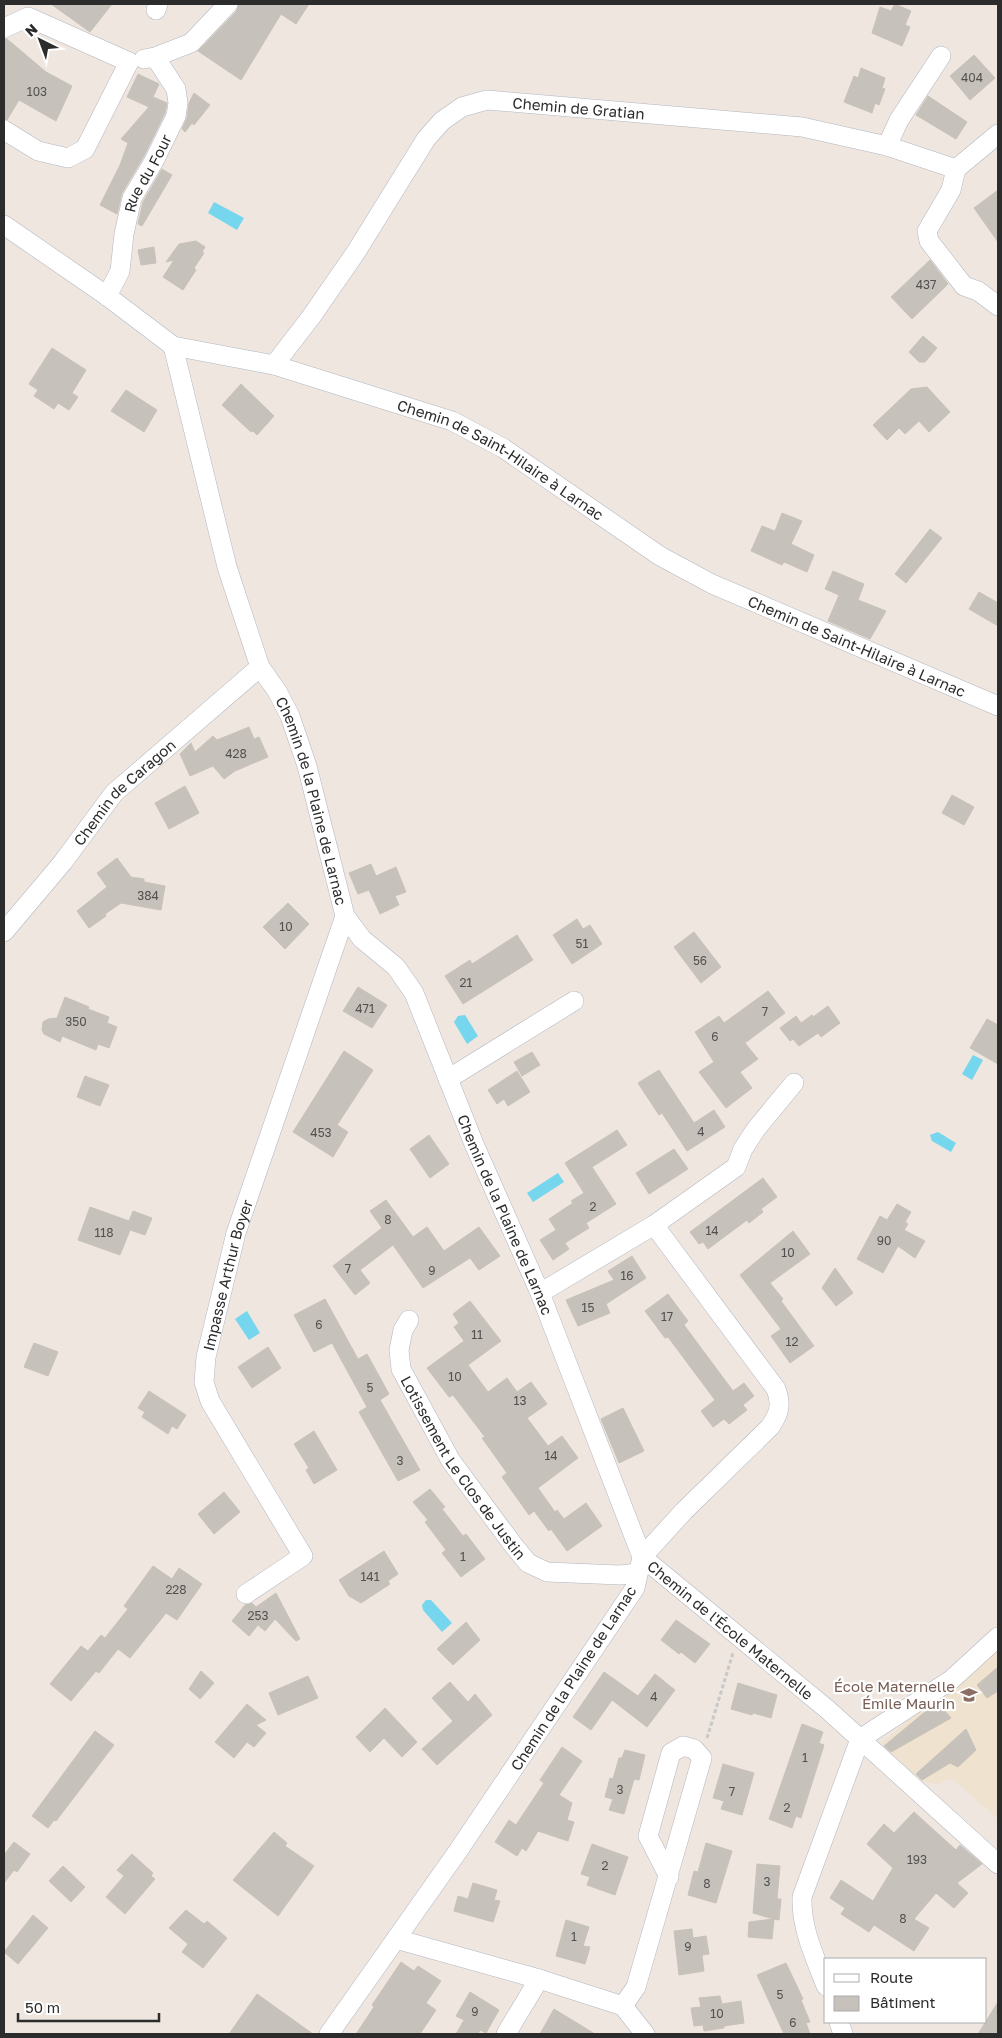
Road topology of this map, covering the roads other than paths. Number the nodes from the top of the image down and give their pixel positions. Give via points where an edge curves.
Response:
1 (228, 4) edge
2 (4, 28) edge
3 (940, 56) dead end
4 (155, 57) junction
5 (129, 62) junction
6 (4, 130) edge
7 (998, 134) edge
8 (886, 146) junction
9 (956, 169) junction
10 (4, 224) edge
11 (107, 296) junction
12 (998, 306) edge
13 (173, 346) junction
14 (274, 365) junction
15 (260, 667) junction
16 (998, 706) edge
17 (346, 916) junction
18 (4, 932) edge
19 (574, 1001) dead end
20 (448, 1078) junction
21 (794, 1083) dead end
22 (654, 1225) junction
23 (540, 1293) junction
24 (409, 1320) dead end
25 (640, 1565) junction
26 (246, 1594) dead end
27 (998, 1637) edge
28 (860, 1739) junction
29 (998, 1864) edge
30 (669, 1877) junction
31 (396, 1939) junction
32 (539, 1980) junction
33 (824, 1980) edge
34 (623, 2006) junction
35 (329, 2034) edge
36 (506, 2034) edge
37 (645, 2034) edge

1 - 4 street via 191,42
2 - 5 street via 28,17
3 - 8 street
4 - 5 street
4 - 11 street, Rue du Four via 176,89 176,116 132,198 120,271
5 - 6 street via 85,149 68,158 38,151
7 - 9 street
8 - 9 street, Chemin de Gratian
8 - 14 street, Chemin de Gratian via 802,127 487,100 462,107 442,121 426,139 356,252
9 - 12 street via 950,190 927,231 929,241 964,286 978,291
10 - 11 street, Chemin de Saint-Hilaire à Larnac
11 - 13 street, Chemin de Saint-Hilaire à Larnac
13 - 14 street, Chemin de Saint-Hilaire à Larnac
13 - 15 street, Chemin de la Plaine de Larnac via 227,566
14 - 16 street, Chemin de Saint-Hilaire à Larnac via 434,415 469,430 511,453 684,570
15 - 17 street, Chemin de la Plaine de Larnac via 290,716 308,766
15 - 18 street, Chemin de Caragon via 114,793 63,862
17 - 20 street, Chemin de la Plaine de Larnac via 362,939 396,967 414,993
17 - 26 street, Impasse Arthur Boyer via 236,1233 206,1357 204,1382 210,1402 303,1556
19 - 20 street
20 - 23 street, Chemin de la Plaine de Larnac
21 - 22 street via 756,1129 736,1167
22 - 23 street
22 - 25 street via 776,1390 780,1402 778,1415 770,1427 684,1511
23 - 25 street, Chemin de la Plaine de Larnac
24 - 25 street, Lotissement Le Clos de Justin via 398,1350 401,1369 451,1462 528,1563 547,1572 620,1575
25 - 28 street, Chemin de l'École Maternelle via 738,1636
25 - 31 street, Chemin de la Plaine de Larnac via 635,1588
27 - 28 street via 951,1680
28 - 29 street, Chemin de l'École Maternelle
28 - 33 street via 802,1898 803,1922
30 - 30 street via 702,1758 694,1749 683,1746 671,1753 648,1836
30 - 34 street via 636,1987
31 - 32 street
31 - 35 street, Chemin de la Plaine de Larnac
32 - 34 street
32 - 36 street
34 - 37 street

